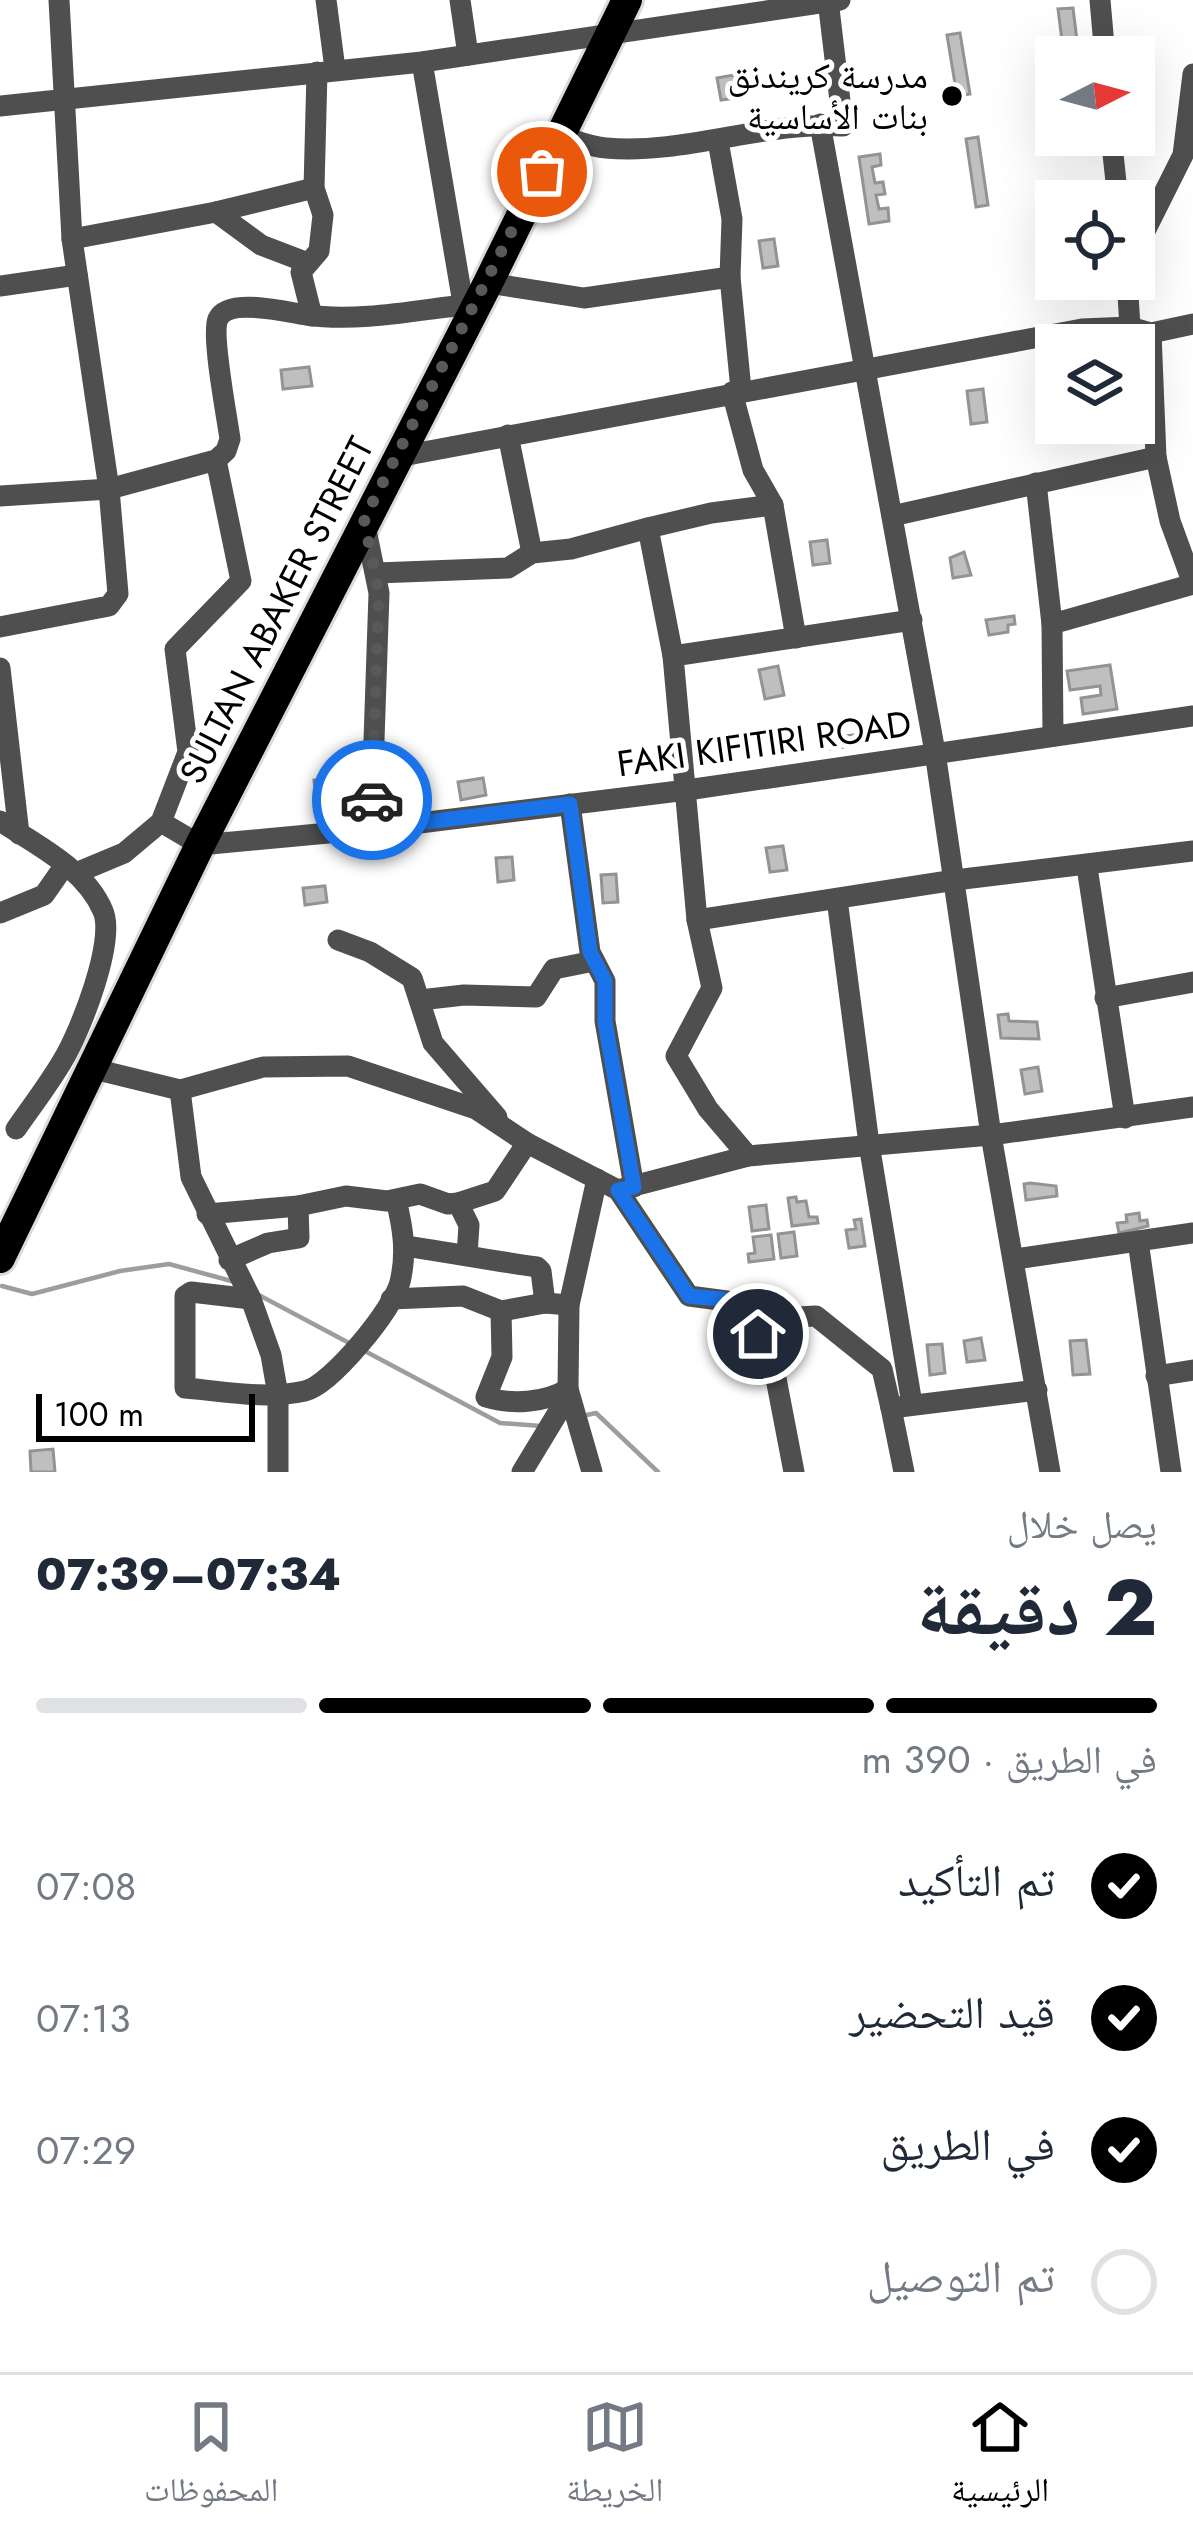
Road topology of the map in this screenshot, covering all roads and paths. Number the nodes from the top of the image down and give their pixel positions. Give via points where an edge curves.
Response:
1 (59, 0) edge
2 (326, 0) edge
3 (460, 0) edge
4 (627, 0) edge
5 (1100, 0) edge
6 (832, 1) edge
7 (611, 31) junction
8 (1103, 36) edge
9 (468, 55) junction
10 (422, 62) junction
11 (326, 71) junction
12 (1193, 74) edge
13 (64, 101) junction
14 (0, 106) edge
15 (820, 124) junction
16 (560, 136) junction
17 (718, 141) junction
18 (314, 188) junction
19 (1155, 211) edge
20 (215, 212) junction
21 (72, 239) junction
22 (308, 263) junction
23 (77, 275) junction
24 (730, 277) junction
25 (488, 283) junction
26 (0, 286) edge
27 (465, 314) junction
28 (312, 316) junction
29 (1193, 324) edge
30 (1155, 328) edge
31 (1035, 337) edge
32 (865, 366) junction
33 (736, 391) junction
34 (508, 435) junction
35 (1154, 444) edge
36 (397, 457) junction
37 (1156, 457) junction
38 (216, 460) junction
39 (1036, 484) junction
40 (109, 489) junction
41 (0, 496) edge
42 (773, 505) junction
43 (892, 516) junction
44 (364, 519) junction
45 (648, 528) junction
46 (532, 553) junction
47 (377, 573) junction
48 (1193, 584) edge
49 (912, 620) junction
50 (1052, 624) junction
51 (0, 626) edge
52 (796, 638) junction
53 (674, 656) junction
54 (0, 668) edge
55 (1193, 716) edge
56 (4, 734) edge
57 (1053, 736) junction
58 (935, 752) junction
59 (686, 790) junction
60 (570, 804) junction
61 (161, 822) junction
62 (10, 828) edge
63 (371, 829) junction
64 (200, 844) junction
65 (1193, 851) edge
66 (1087, 867) junction
67 (71, 869) junction
68 (955, 880) junction
69 (837, 899) junction
70 (0, 913) edge
71 (698, 920) junction
72 (338, 940) dead end
73 (594, 961) junction
74 (1193, 982) edge
75 (1105, 998) junction
76 (420, 1000) junction
77 (94, 1069) junction
78 (180, 1090) junction
79 (1193, 1107) edge
80 (1125, 1118) junction
81 (501, 1122) junction
82 (16, 1129) dead end
83 (991, 1135) junction
84 (527, 1143) junction
85 (869, 1144) junction
86 (748, 1156) junction
87 (597, 1179) junction
88 (626, 1189) junction
89 (396, 1200) junction
90 (458, 1203) junction
91 (298, 1207) junction
92 (207, 1214) junction
93 (1193, 1233) edge
94 (1138, 1241) junction
95 (404, 1246) junction
96 (466, 1255) junction
97 (0, 1258) edge
98 (1016, 1259) junction
99 (229, 1260) junction
100 (251, 1299) junction
101 (391, 1299) junction
102 (727, 1300) junction
103 (545, 1303) junction
104 (569, 1305) junction
105 (501, 1311) junction
106 (1193, 1370) edge
107 (1156, 1376) junction
108 (1036, 1390) junction
109 (568, 1392) junction
110 (278, 1395) junction
111 (902, 1406) junction
112 (278, 1472) edge
113 (522, 1472) edge
114 (592, 1472) edge
115 (794, 1472) edge
116 (904, 1472) edge
117 (1050, 1472) edge
118 (1171, 1472) edge

1 - 13 street
2 - 11 street
3 - 9 street
4 - 7 highway, SULTAN ABAKER STREET
5 - 8 street
6 - 7 street
6 - 15 street via 843,126
7 - 9 street
7 - 16 highway, SULTAN ABAKER STREET
9 - 10 street
10 - 11 street
10 - 27 street
11 - 13 street
11 - 18 street
12 - 19 street via 1189,134
13 - 14 street
13 - 21 street
15 - 17 street
15 - 32 street
16 - 17 street via 610,149
16 - 25 highway, SULTAN ABAKER STREET
17 - 24 street via 732,219
18 - 20 street
18 - 22 street via 323,215 319,251
20 - 21 street
20 - 22 street via 261,245
21 - 23 street
22 - 28 street via 301,272
23 - 26 street
23 - 40 street
24 - 25 street via 584,298
24 - 33 street
25 - 27 highway, SULTAN ABAKER STREET
27 - 28 street
27 - 36 highway, SULTAN ABAKER STREET
28 - 38 street via 246,307 218,319 230,439
29 - 30 street
31 - 32 street
32 - 33 street
32 - 43 street
33 - 34 street
33 - 42 street via 753,470
34 - 36 street
34 - 46 street
35 - 37 street
36 - 44 highway, SULTAN ABAKER STREET
37 - 39 street
37 - 48 street
38 - 40 street
38 - 61 street via 241,581 175,649 188,752
39 - 43 street
39 - 50 street
40 - 41 street
40 - 51 street via 116,601
42 - 45 street
42 - 52 street
43 - 49 street
44 - 47 street
44 - 64 highway, SULTAN ABAKER STREET
45 - 46 street
45 - 53 street
46 - 47 street via 500,569
47 - 63 street
48 - 50 street
49 - 52 street
49 - 58 street
50 - 57 street
52 - 53 street
53 - 59 street
54 - 56 street
55 - 57 street, FAKI KIFITIRI ROAD
56 - 62 street
57 - 58 street, FAKI KIFITIRI ROAD
58 - 59 street, FAKI KIFITIRI ROAD
58 - 68 street
59 - 60 street, FAKI KIFITIRI ROAD
59 - 71 street
60 - 63 street, FAKI KIFITIRI ROAD
60 - 73 street
61 - 64 street
61 - 67 street via 124,853
62 - 67 street
63 - 64 street, FAKI KIFITIRI ROAD
64 - 77 highway, SULTAN ABAKER STREET
65 - 66 street
66 - 68 street
66 - 75 street
67 - 70 street via 44,896
67 - 82 street via 103,910 106,946 65,1057
68 - 69 street
68 - 83 street
69 - 71 street
69 - 85 street
71 - 86 street via 712,988 676,1056
72 - 76 street via 412,978
73 - 76 street via 554,969 536,997
73 - 88 street via 605,981
74 - 75 street
75 - 80 street
76 - 81 street via 433,1043
77 - 78 street
77 - 97 highway, SULTAN ABAKER STREET
78 - 81 street via 263,1066 348,1066
78 - 92 street via 185,1154
79 - 80 street
80 - 83 street
81 - 84 street
83 - 85 street
83 - 98 street
84 - 87 street
84 - 90 street via 495,1191
85 - 86 street
85 - 111 street
86 - 88 street
87 - 88 street
87 - 104 street
88 - 102 street via 689,1296
89 - 90 street via 419,1194
89 - 91 street via 346,1196
89 - 95 street
90 - 96 street via 469,1225
91 - 92 street
91 - 99 street via 299,1238
92 - 99 street
93 - 94 street
94 - 98 street
94 - 107 street
95 - 96 street
95 - 101 street
96 - 103 street via 540,1269
98 - 108 street
99 - 100 street
100 - 110 street
100 - 110 street via 185,1297 184,1388
101 - 105 street via 463,1295
101 - 110 street via 340,1369 308,1391
102 - 111 street via 778,1318 816,1316 882,1370
102 - 115 street via 758,1334 774,1368
103 - 104 street
103 - 105 street
104 - 109 street
105 - 109 street via 502,1357 488,1399
106 - 107 street
107 - 118 street
108 - 111 street
108 - 117 street
109 - 113 street
109 - 114 street
110 - 112 street
111 - 116 street

